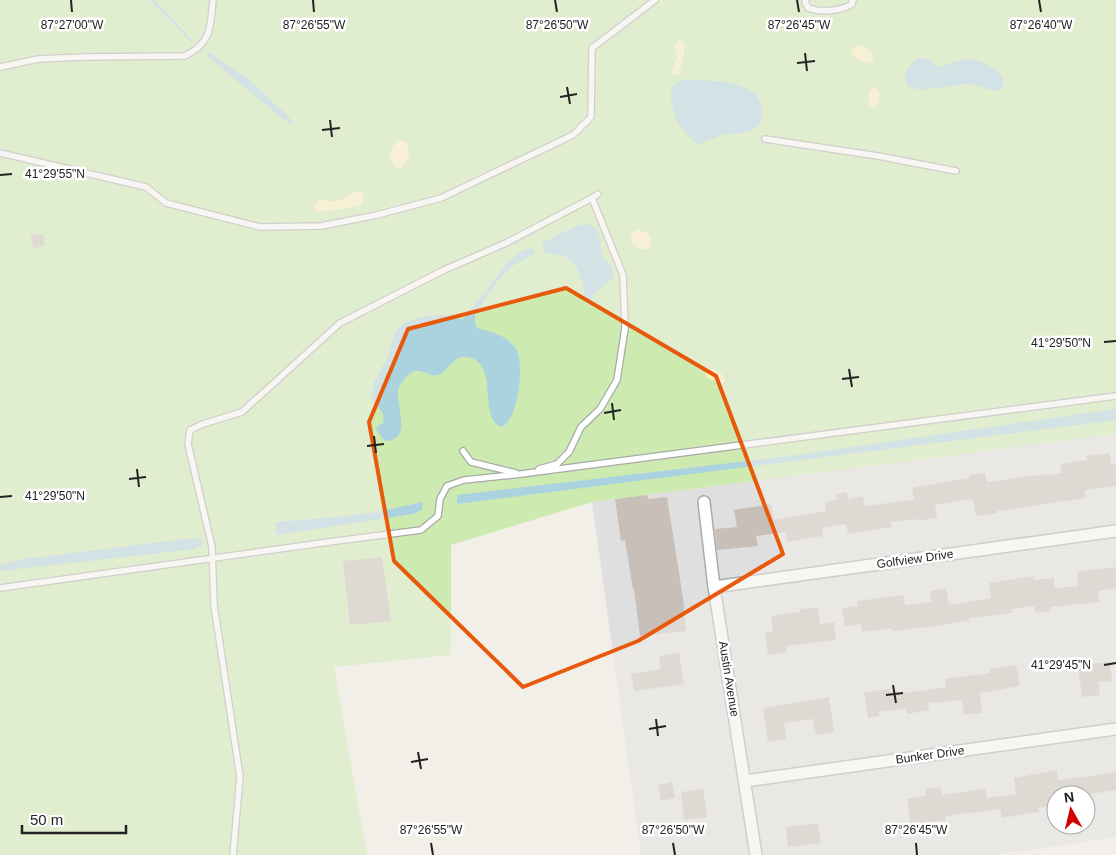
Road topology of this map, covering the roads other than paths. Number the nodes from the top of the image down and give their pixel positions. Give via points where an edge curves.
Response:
1 (213, 0) edge
2 (655, 0) edge
3 (806, 0) edge
4 (853, 0) edge
5 (0, 67) edge
6 (765, 139) dead end
7 (0, 152) edge
8 (956, 171) dead end
9 (598, 194) dead end
10 (592, 198) junction
11 (1116, 396) edge
12 (463, 451) dead end
13 (521, 474) junction
14 (704, 502) dead end
15 (1116, 531) edge
16 (212, 558) junction
17 (714, 587) junction
18 (0, 588) edge
19 (1116, 729) edge
20 (745, 781) junction
21 (234, 855) edge
22 (756, 855) edge

1 - 5 lane via 208,34 204,42 185,56 38,59
2 - 7 lane via 592,48 590,117 573,135 441,198 376,215 321,226 260,227 166,204 146,187
3 - 4 lane via 808,8 814,10 845,8
6 - 8 lane
9 - 10 lane
10 - 13 lane via 623,275 626,328 617,380 600,408 581,426 569,452 557,464
10 - 16 lane via 340,323 242,412 190,430 188,444
11 - 13 lane
12 - 13 lane via 471,462
13 - 16 lane via 464,480 447,486 440,499 438,516 421,530
14 - 17 street, Austin Avenue
15 - 17 street, Golfview Drive
16 - 18 lane
16 - 21 lane via 214,605 240,777
17 - 20 street, Austin Avenue
19 - 20 street, Bunker Drive
20 - 22 street, Austin Avenue

